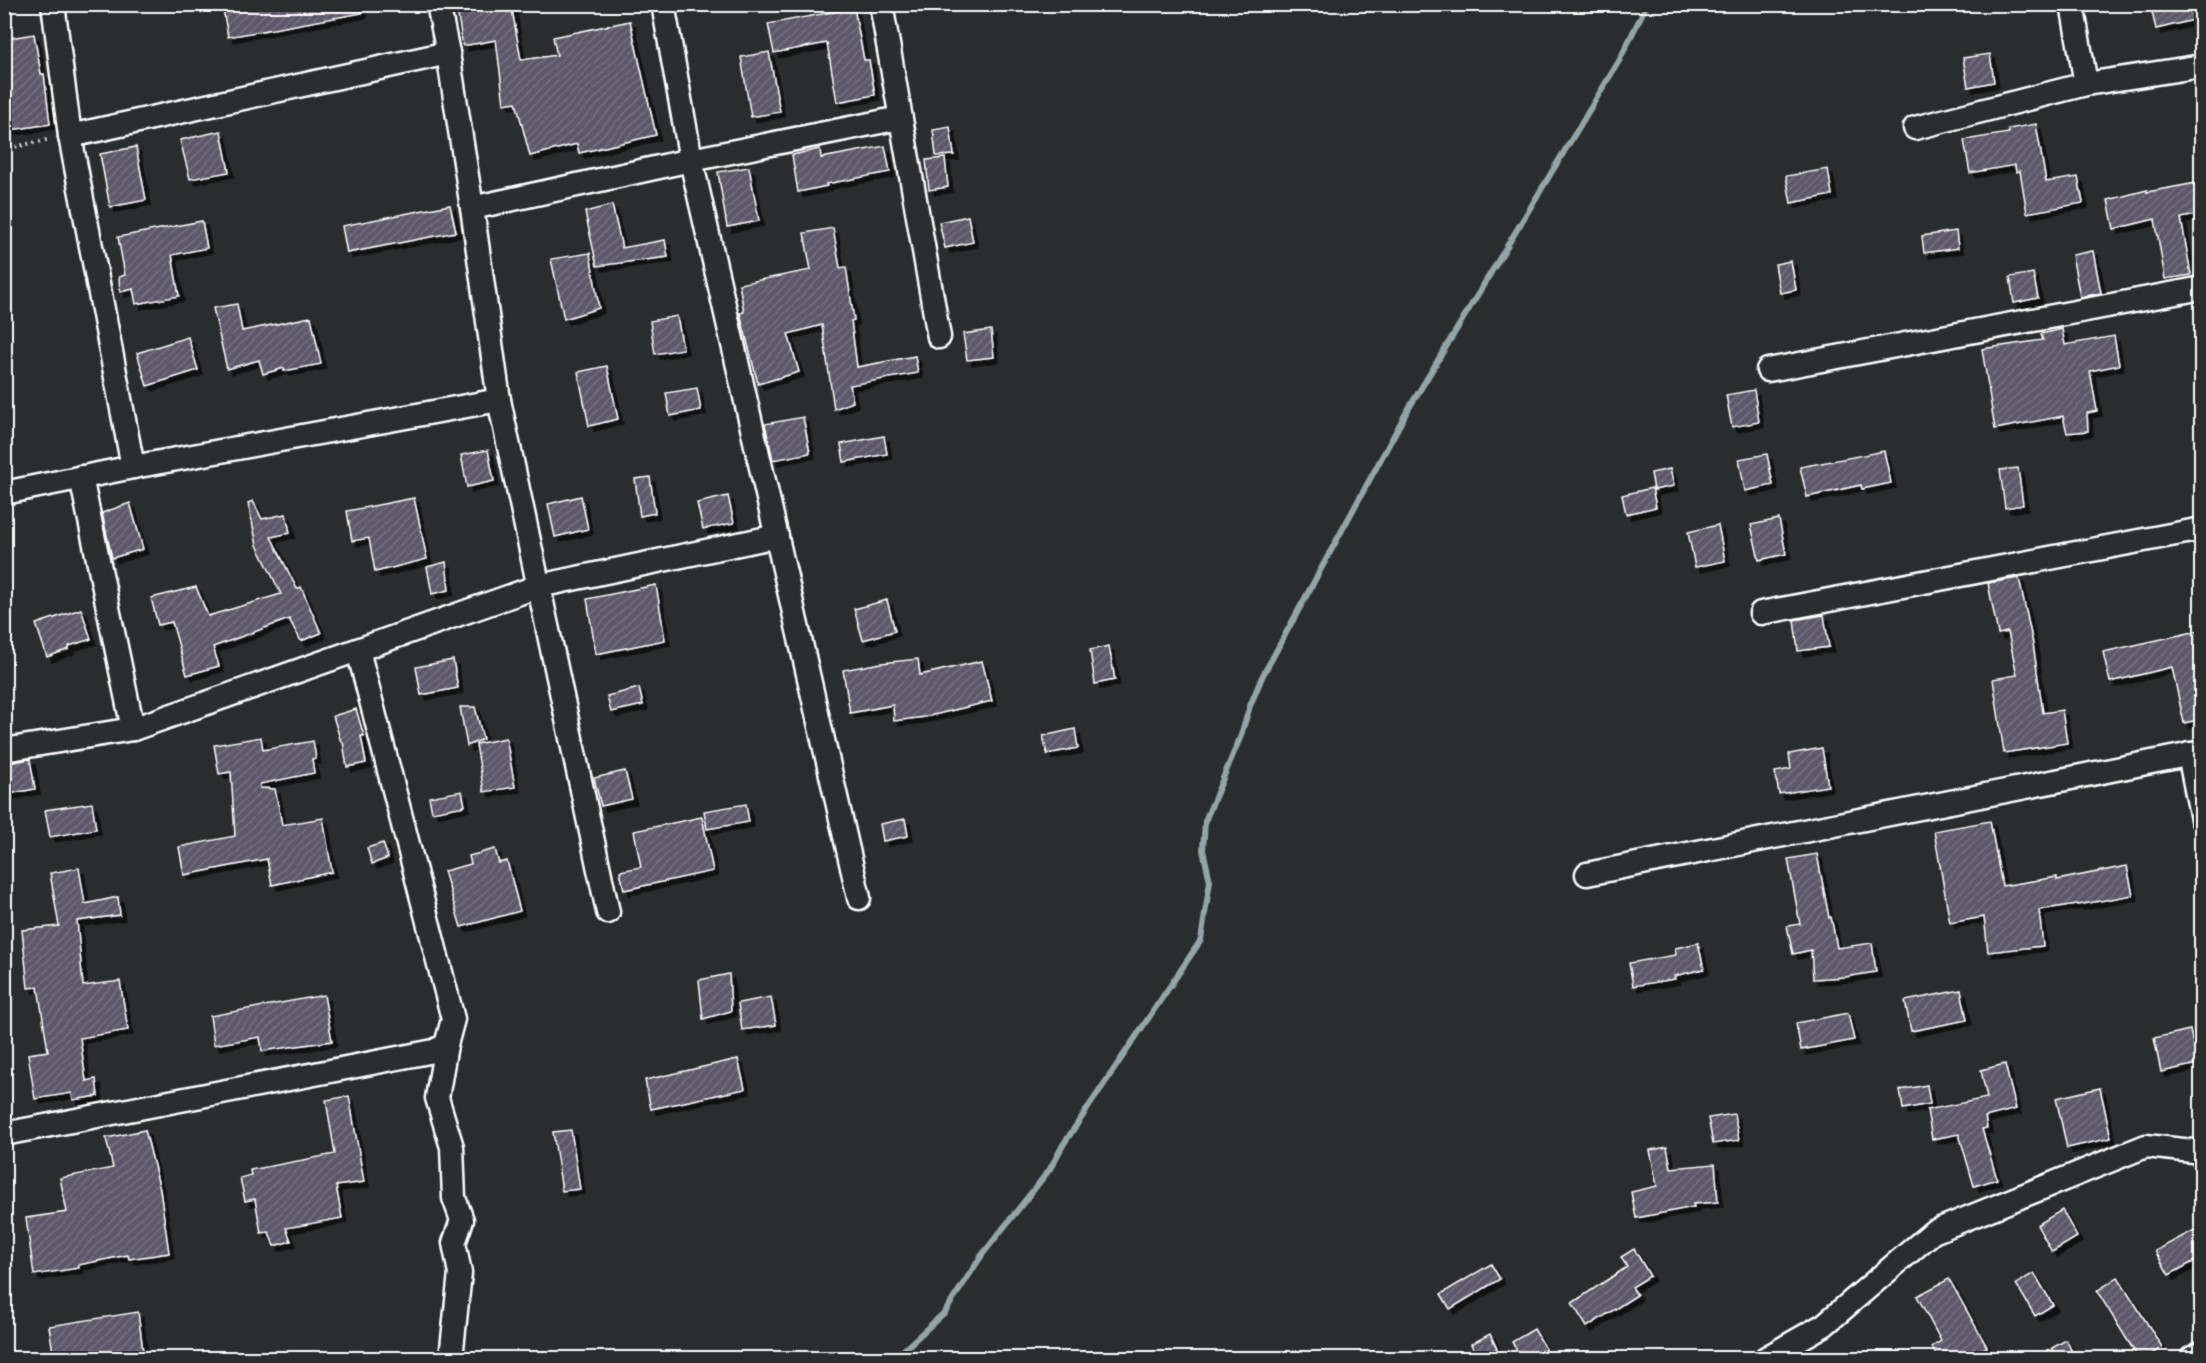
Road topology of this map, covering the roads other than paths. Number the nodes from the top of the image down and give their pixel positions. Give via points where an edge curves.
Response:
1 (53, 4) edge
2 (438, 4) edge
3 (663, 4) edge
4 (881, 4) edge
5 (2072, 4) edge
6 (448, 53) junction
7 (2202, 66) edge
8 (2086, 84) junction
9 (900, 118) junction
10 (1916, 128) dead end
11 (70, 136) junction
12 (690, 160) junction
13 (472, 208) junction
14 (2202, 288) edge
15 (939, 337) dead end
16 (1768, 370) dead end
17 (498, 400) junction
18 (133, 467) junction
19 (81, 477) junction
20 (4, 493) edge
21 (2202, 529) edge
22 (777, 536) junction
23 (538, 586) junction
24 (1761, 613) dead end
25 (358, 650) junction
26 (132, 729) junction
27 (4, 750) edge
28 (2195, 753) edge
29 (2202, 819) edge
30 (1587, 874) dead end
31 (859, 898) dead end
32 (608, 912) dead end
33 (446, 1045) junction
34 (4, 1134) edge
35 (2202, 1152) edge
36 (2202, 1353) edge
37 (451, 1359) edge
38 (1766, 1359) edge
39 (2192, 1359) edge

1 - 11 street
2 - 6 street
3 - 12 street
4 - 9 street
5 - 8 street
6 - 11 street
6 - 13 street
7 - 8 street
8 - 10 street
9 - 12 street
9 - 15 street
11 - 18 street
12 - 13 street
12 - 22 street
13 - 17 street
14 - 16 street
17 - 18 street
17 - 23 street
18 - 19 street
19 - 20 street
19 - 26 street
21 - 24 street
22 - 23 street
22 - 31 street
23 - 25 street
23 - 32 street
25 - 26 street
25 - 33 street via 453,1019
26 - 27 street
28 - 29 street
28 - 30 street
33 - 34 street via 434,1051
33 - 37 street via 437,1098 452,1147 454,1198 462,1220 453,1243 460,1274
35 - 38 street via 2146,1146 1933,1232 1824,1325
36 - 39 street

